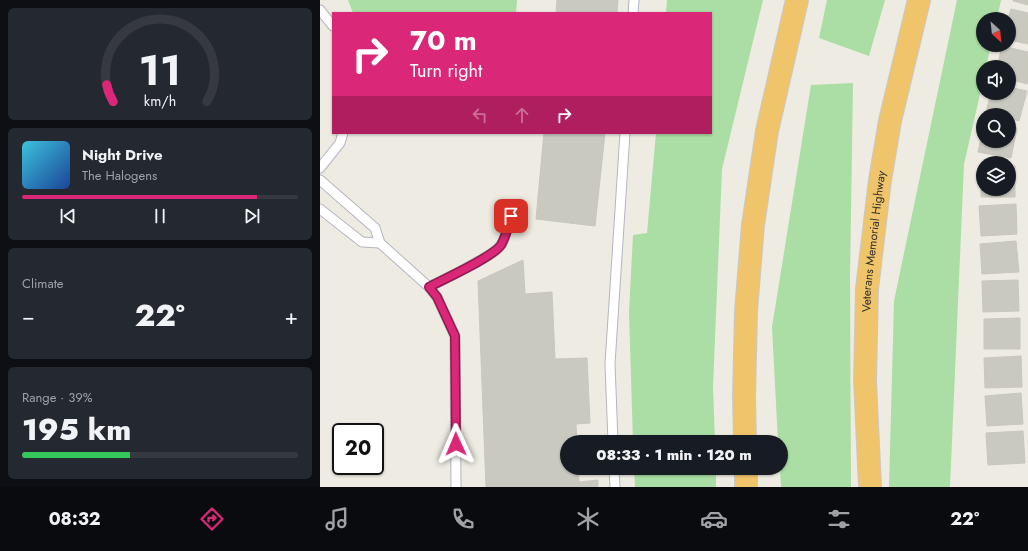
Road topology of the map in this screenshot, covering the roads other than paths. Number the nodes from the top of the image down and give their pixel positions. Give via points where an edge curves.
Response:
1 (634, 0) edge
2 (797, 0) edge
3 (919, 0) edge
4 (320, 10) edge
5 (633, 12) edge
6 (332, 25) edge
7 (343, 134) edge
8 (626, 134) edge
9 (320, 168) edge
10 (320, 180) edge
11 (320, 209) edge
12 (511, 216) dead end
13 (380, 244) junction
14 (429, 287) junction
15 (613, 435) edge
16 (745, 435) edge
17 (614, 475) edge
18 (746, 475) edge
19 (456, 487) edge
20 (615, 487) edge
21 (746, 487) edge
22 (870, 487) edge

1 - 5 lane
2 - 16 highway via 767,131 753,225 746,311
3 - 22 highway, Veterans Memorial Highway via 890,121 867,289 865,380
4 - 6 lane
7 - 9 lane via 340,143
8 - 15 lane via 610,364
10 - 13 lane via 375,228
11 - 13 lane via 362,242
12 - 14 lane via 500,247 490,255
13 - 14 lane
14 - 19 lane via 437,297 455,336
17 - 20 lane
18 - 21 highway

